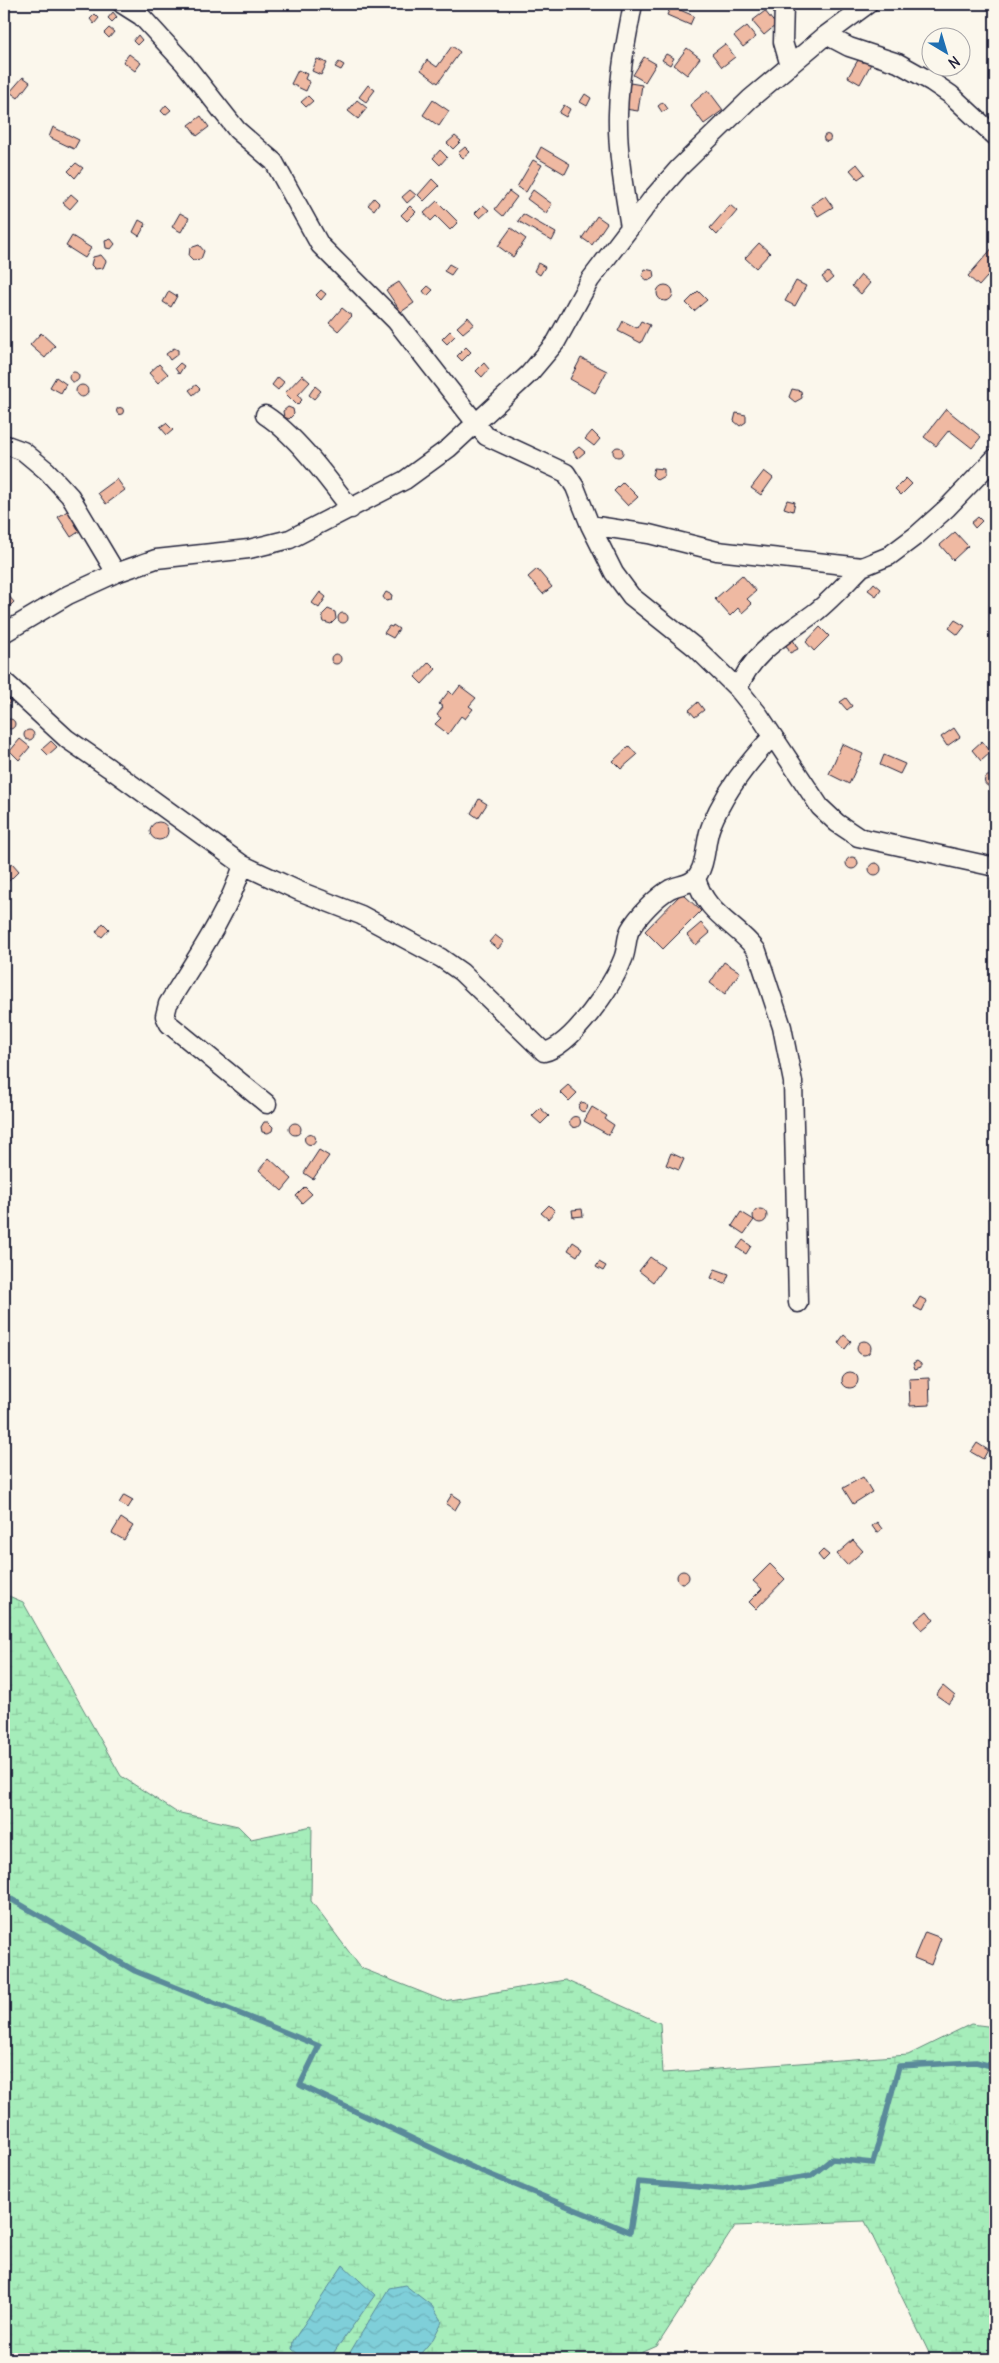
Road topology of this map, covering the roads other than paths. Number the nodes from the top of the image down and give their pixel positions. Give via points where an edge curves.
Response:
1 (122, 4) edge
2 (633, 4) edge
3 (784, 4) edge
4 (868, 4) edge
5 (826, 35) junction
6 (790, 66) junction
7 (995, 136) edge
8 (630, 227) junction
9 (265, 415) dead end
10 (477, 422) junction
11 (4, 444) edge
12 (995, 458) edge
13 (351, 509) junction
14 (590, 525) junction
15 (862, 567) junction
16 (116, 573) junction
17 (4, 633) edge
18 (4, 681) edge
19 (738, 689) junction
20 (773, 736) junction
21 (243, 865) junction
22 (995, 867) edge
23 (696, 878) junction
24 (267, 1104) dead end
25 (798, 1303) dead end

1 - 10 street via 141,16 184,63 237,130 274,162 320,245 396,321
2 - 8 street via 624,50 618,113 618,146
3 - 6 street via 783,42
4 - 5 street
5 - 6 street
5 - 7 street via 849,47 898,63 932,82
6 - 8 street via 724,123
8 - 10 street via 590,280 556,342 530,374
9 - 13 street via 285,430 318,466
10 - 13 street via 449,448 405,480
10 - 14 street via 486,436 566,473
11 - 16 street via 23,451 70,496
12 - 15 street via 917,535 889,556
13 - 16 street via 290,539 248,548 156,559
14 - 15 street via 649,534 708,549
14 - 19 street via 614,573 630,596 696,648
15 - 19 street via 834,597 754,659
16 - 17 street via 68,595
18 - 21 street via 86,754
19 - 20 street
20 - 22 street via 820,807 858,837
20 - 23 street via 748,762 729,791 710,827
21 - 23 street via 361,915 434,954 460,972 544,1052 561,1044 588,1015 623,960 630,931 638,919 668,891
21 - 24 street via 212,934 168,1004 165,1016 169,1024
23 - 25 street via 700,894 707,904 757,951 782,1027 792,1082

